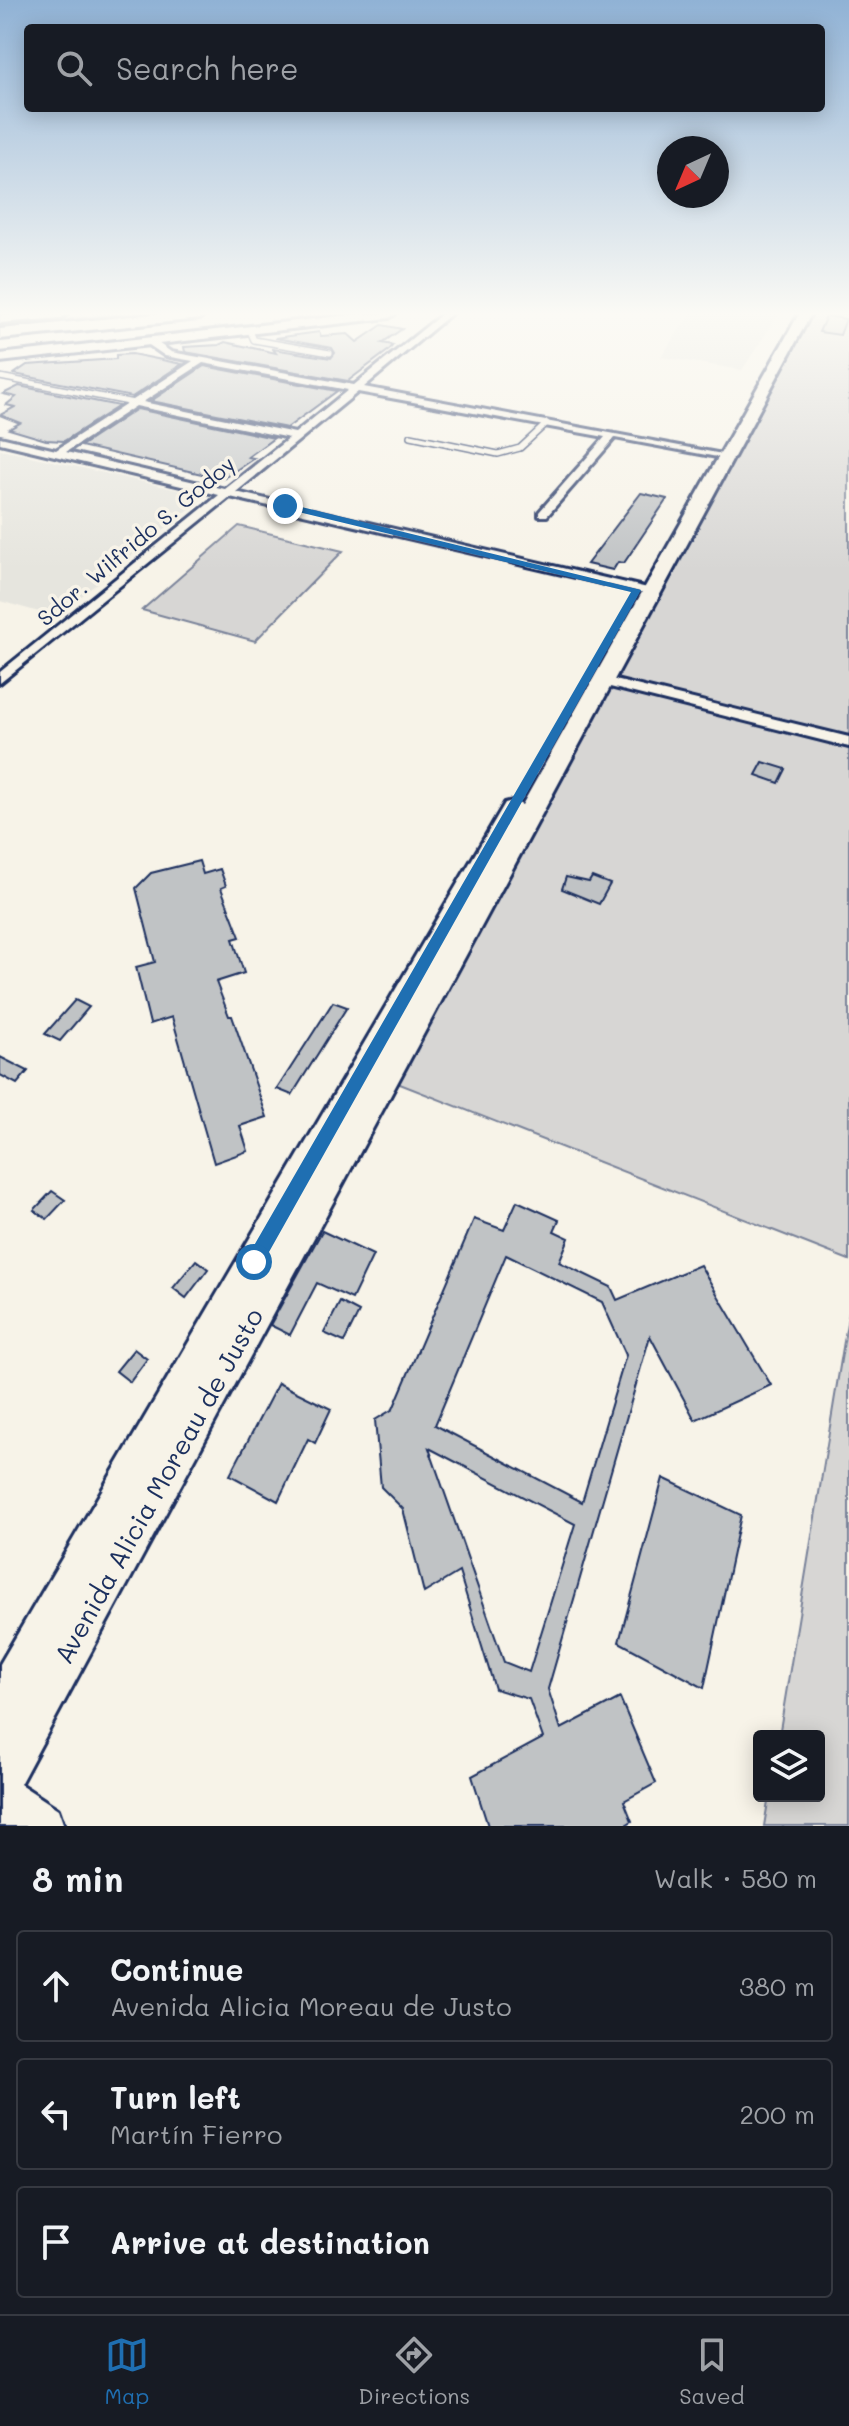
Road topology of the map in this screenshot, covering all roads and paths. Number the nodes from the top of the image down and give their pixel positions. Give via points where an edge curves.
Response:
1 (114, 399) edge
2 (140, 399) edge
3 (340, 399) edge
4 (416, 399) edge
5 (749, 399) edge
6 (754, 399) edge
7 (134, 403) junction
8 (547, 423) junction
9 (612, 435) junction
10 (295, 436) junction
11 (411, 436) dead end
12 (0, 440) edge
13 (58, 453) junction
14 (721, 455) junction
15 (226, 492) junction
16 (543, 514) dead end
17 (644, 592) junction
18 (0, 679) edge
19 (603, 681) junction
20 (849, 742) edge
21 (0, 1706) edge
22 (0, 1775) edge
23 (0, 1798) edge
24 (41, 1826) edge

1 - 7 lane
2 - 7 street
3 - 10 street, Sdor. Wilfrido S. Godoy
4 - 8 street
5 - 14 main road, Avenida Alicia Moreau de Justo
6 - 14 main road, Avenida Alicia Moreau de Justo
7 - 10 street
7 - 13 street
8 - 9 street
8 - 11 lane via 513,453
9 - 14 street
9 - 16 street
10 - 15 street, Sdor. Wilfrido S. Godoy
12 - 13 street
13 - 15 street
14 - 17 main road, Avenida Alicia Moreau de Justo
15 - 17 street
15 - 18 street, Sdor. Wilfrido S. Godoy
17 - 19 main road, Avenida Alicia Moreau de Justo
17 - 21 main road, Avenida Alicia Moreau de Justo
19 - 20 street
19 - 22 main road, Avenida Alicia Moreau de Justo
23 - 24 main road

